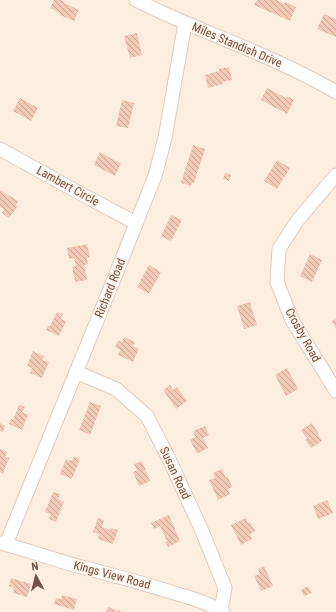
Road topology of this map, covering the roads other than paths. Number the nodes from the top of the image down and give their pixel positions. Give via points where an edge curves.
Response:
1 (136, 0) edge
2 (185, 23) junction
3 (336, 92) edge
4 (0, 149) edge
5 (336, 175) edge
6 (136, 223) junction
7 (76, 372) junction
8 (336, 392) edge
9 (3, 544) edge
10 (222, 611) edge

1 - 2 street, Miles Standish Drive
2 - 3 street, Miles Standish Drive via 284,64
2 - 6 street, Richard Road via 165,138
4 - 6 street, Lambert Circle
5 - 8 street, Crosby Road via 297,221 279,249 277,282 292,320
6 - 7 street, Richard Road
7 - 9 street, Richard Road
7 - 10 street, Susan Road via 116,389 147,416 196,517 225,588
9 - 10 street, Kings View Road via 170,591

